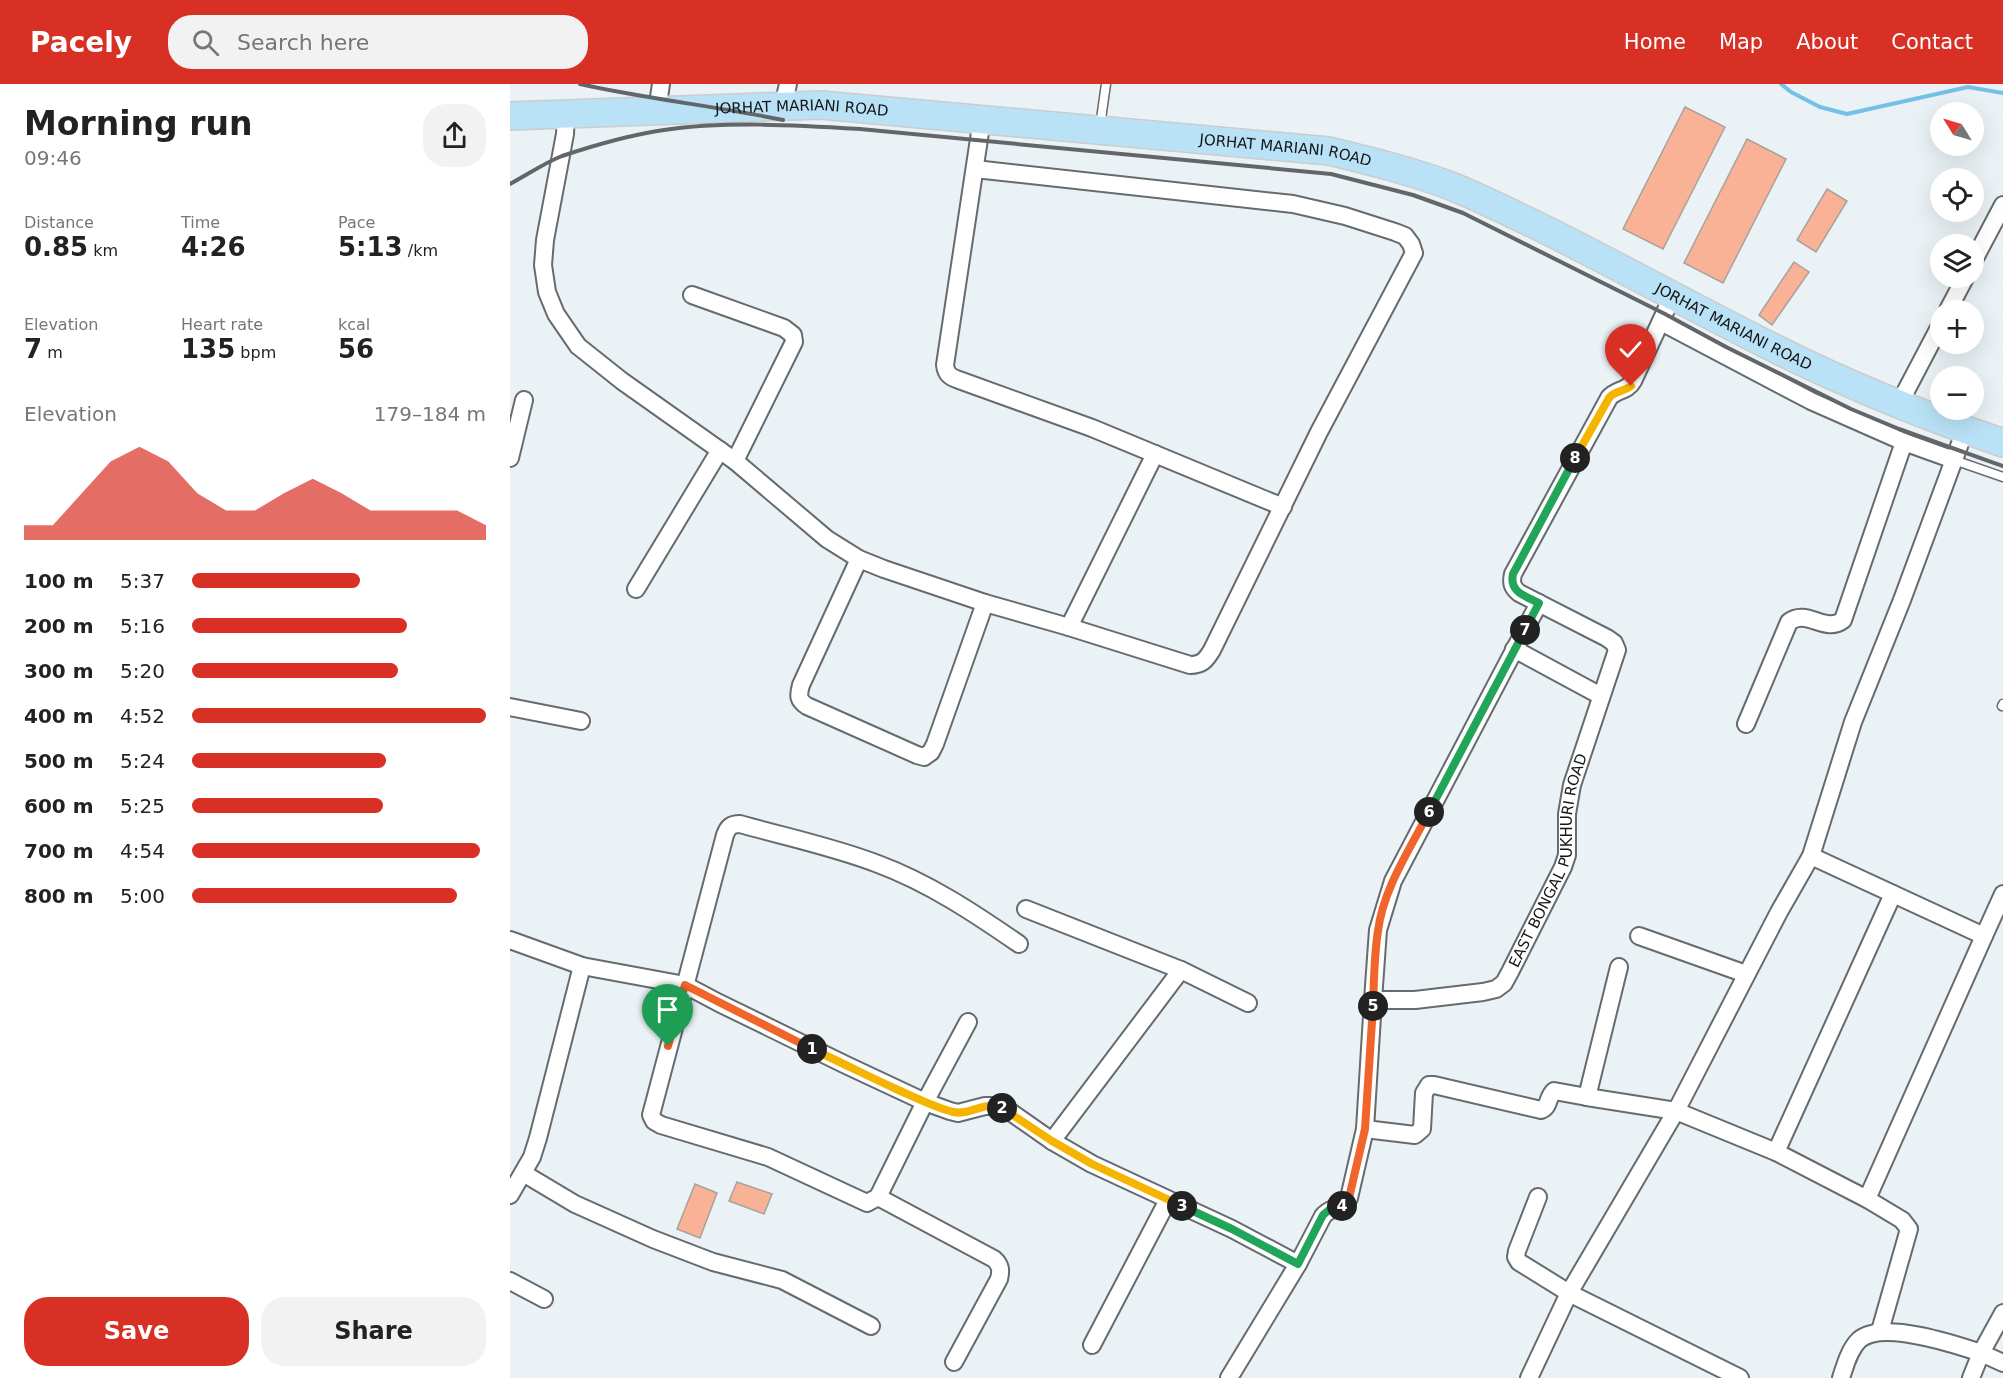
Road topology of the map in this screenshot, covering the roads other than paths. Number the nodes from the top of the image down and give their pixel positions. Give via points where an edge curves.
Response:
1 (1106, 84) edge
2 (785, 95) edge
3 (659, 97) edge
4 (566, 113) junction
5 (510, 116) edge
6 (982, 119) junction
7 (1099, 129) junction
8 (975, 169) junction
9 (2003, 204) edge
10 (1984, 241) edge
11 (692, 294) dead end
12 (1673, 295) junction
13 (1661, 322) junction
14 (1930, 345) edge
15 (524, 400) dead end
16 (1899, 404) junction
17 (1965, 430) junction
18 (1904, 442) junction
19 (2003, 443) edge
20 (720, 450) junction
21 (1155, 454) junction
22 (510, 458) edge
23 (1954, 460) junction
24 (735, 461) junction
25 (2003, 477) edge
26 (1283, 507) junction
27 (859, 559) junction
28 (636, 590) dead end
29 (985, 603) junction
30 (1539, 603) junction
31 (1069, 627) junction
32 (1515, 649) junction
33 (1601, 696) junction
34 (510, 707) edge
35 (581, 721) dead end
36 (1746, 724) dead end
37 (1811, 856) junction
38 (1893, 894) junction
39 (2003, 894) edge
40 (1026, 909) dead end
41 (1639, 936) dead end
42 (1984, 936) junction
43 (510, 940) edge
44 (1019, 944) dead end
45 (582, 966) junction
46 (1619, 967) dead end
47 (1181, 970) junction
48 (1746, 974) junction
49 (685, 985) junction
50 (1373, 1000) junction
51 (1248, 1003) dead end
52 (968, 1022) dead end
53 (1587, 1097) junction
54 (925, 1102) junction
55 (1676, 1111) junction
56 (1365, 1129) junction
57 (1052, 1141) junction
58 (1776, 1152) junction
59 (523, 1173) junction
60 (510, 1195) edge
61 (878, 1197) junction
62 (1538, 1197) dead end
63 (1867, 1199) junction
64 (1168, 1200) junction
65 (1298, 1264) junction
66 (510, 1281) edge
67 (1569, 1293) junction
68 (544, 1299) dead end
69 (2003, 1313) edge
70 (871, 1326) dead end
71 (1880, 1331) junction
72 (1092, 1345) dead end
73 (1981, 1353) junction
74 (954, 1362) dead end
75 (2003, 1363) edge
76 (1737, 1377) edge
77 (1229, 1378) edge
78 (1529, 1378) edge
79 (1841, 1378) edge
80 (1971, 1378) edge

1 - 7 lane
2 - 3 highway, JORHAT MARIANI ROAD
2 - 6 highway, JORHAT MARIANI ROAD via 821,105
3 - 4 highway, JORHAT MARIANI ROAD
4 - 5 highway, JORHAT MARIANI ROAD
4 - 20 street via 543,265 547,292 556,314 578,346 594,360
6 - 7 highway, JORHAT MARIANI ROAD
6 - 8 street
7 - 12 highway, JORHAT MARIANI ROAD via 1329,151 1376,162 1451,186 1497,206
8 - 21 street via 946,372
8 - 26 street via 1293,204 1405,236 1413,253
9 - 10 street
11 - 24 street via 784,328 793,335 794,342
12 - 13 street, EAST BONGAL PUKHURI ROAD
12 - 16 highway, JORHAT MARIANI ROAD via 1772,347
13 - 18 street via 1811,401
13 - 30 street, EAST BONGAL PUKHURI ROAD via 1631,386 1609,398 1513,574 1513,588
14 - 16 street
15 - 22 street
16 - 17 highway, JORHAT MARIANI ROAD
17 - 19 highway, JORHAT MARIANI ROAD
17 - 23 street
18 - 23 street
18 - 36 street via 1843,620 1837,625 1803,616 1789,621
20 - 24 street
20 - 28 street
21 - 26 street
21 - 31 street
23 - 25 lane
23 - 37 street via 1853,722
24 - 27 street via 827,539
26 - 31 street via 1212,650 1199,665
27 - 29 street
27 - 29 street via 798,695 807,706 917,755 924,757 935,744
29 - 31 street
30 - 32 street
30 - 33 street, EAST BONGAL PUKHURI ROAD via 1614,643 1617,650
32 - 33 street
32 - 50 street via 1393,881 1378,930
33 - 50 street, EAST BONGAL PUKHURI ROAD via 1569,796 1567,855 1504,983 1483,992 1415,1000
34 - 35 street
37 - 38 street
37 - 48 street
38 - 42 street
38 - 58 street
39 - 42 street
40 - 47 street
41 - 48 street
42 - 63 street
43 - 45 street
44 - 49 street via 958,903 888,868 733,824 725,836
45 - 49 street
45 - 59 street via 538,1138
46 - 53 street
47 - 51 street
47 - 57 street
48 - 55 street
49 - 54 street
49 - 61 street via 652,1106 654,1121 768,1157 862,1202
50 - 56 street
52 - 54 street
53 - 55 street
53 - 56 street via 1554,1091 1541,1110 1429,1085 1424,1093 1422,1128 1415,1135
54 - 57 street via 958,1113 999,1106
54 - 61 street
55 - 58 street
55 - 67 street
56 - 65 street via 1349,1198 1344,1205 1323,1215
57 - 64 street
58 - 63 street
59 - 60 street
59 - 70 street via 575,1204 653,1239 713,1262 782,1280
61 - 74 street via 998,1263 999,1279
62 - 67 street via 1516,1257
63 - 71 street via 1902,1220 1909,1229
64 - 65 street
64 - 72 street
65 - 77 street
66 - 68 street
67 - 76 street
67 - 78 street
69 - 73 street
71 - 73 street via 1940,1340
71 - 79 street via 1858,1341
73 - 75 street
73 - 80 street

